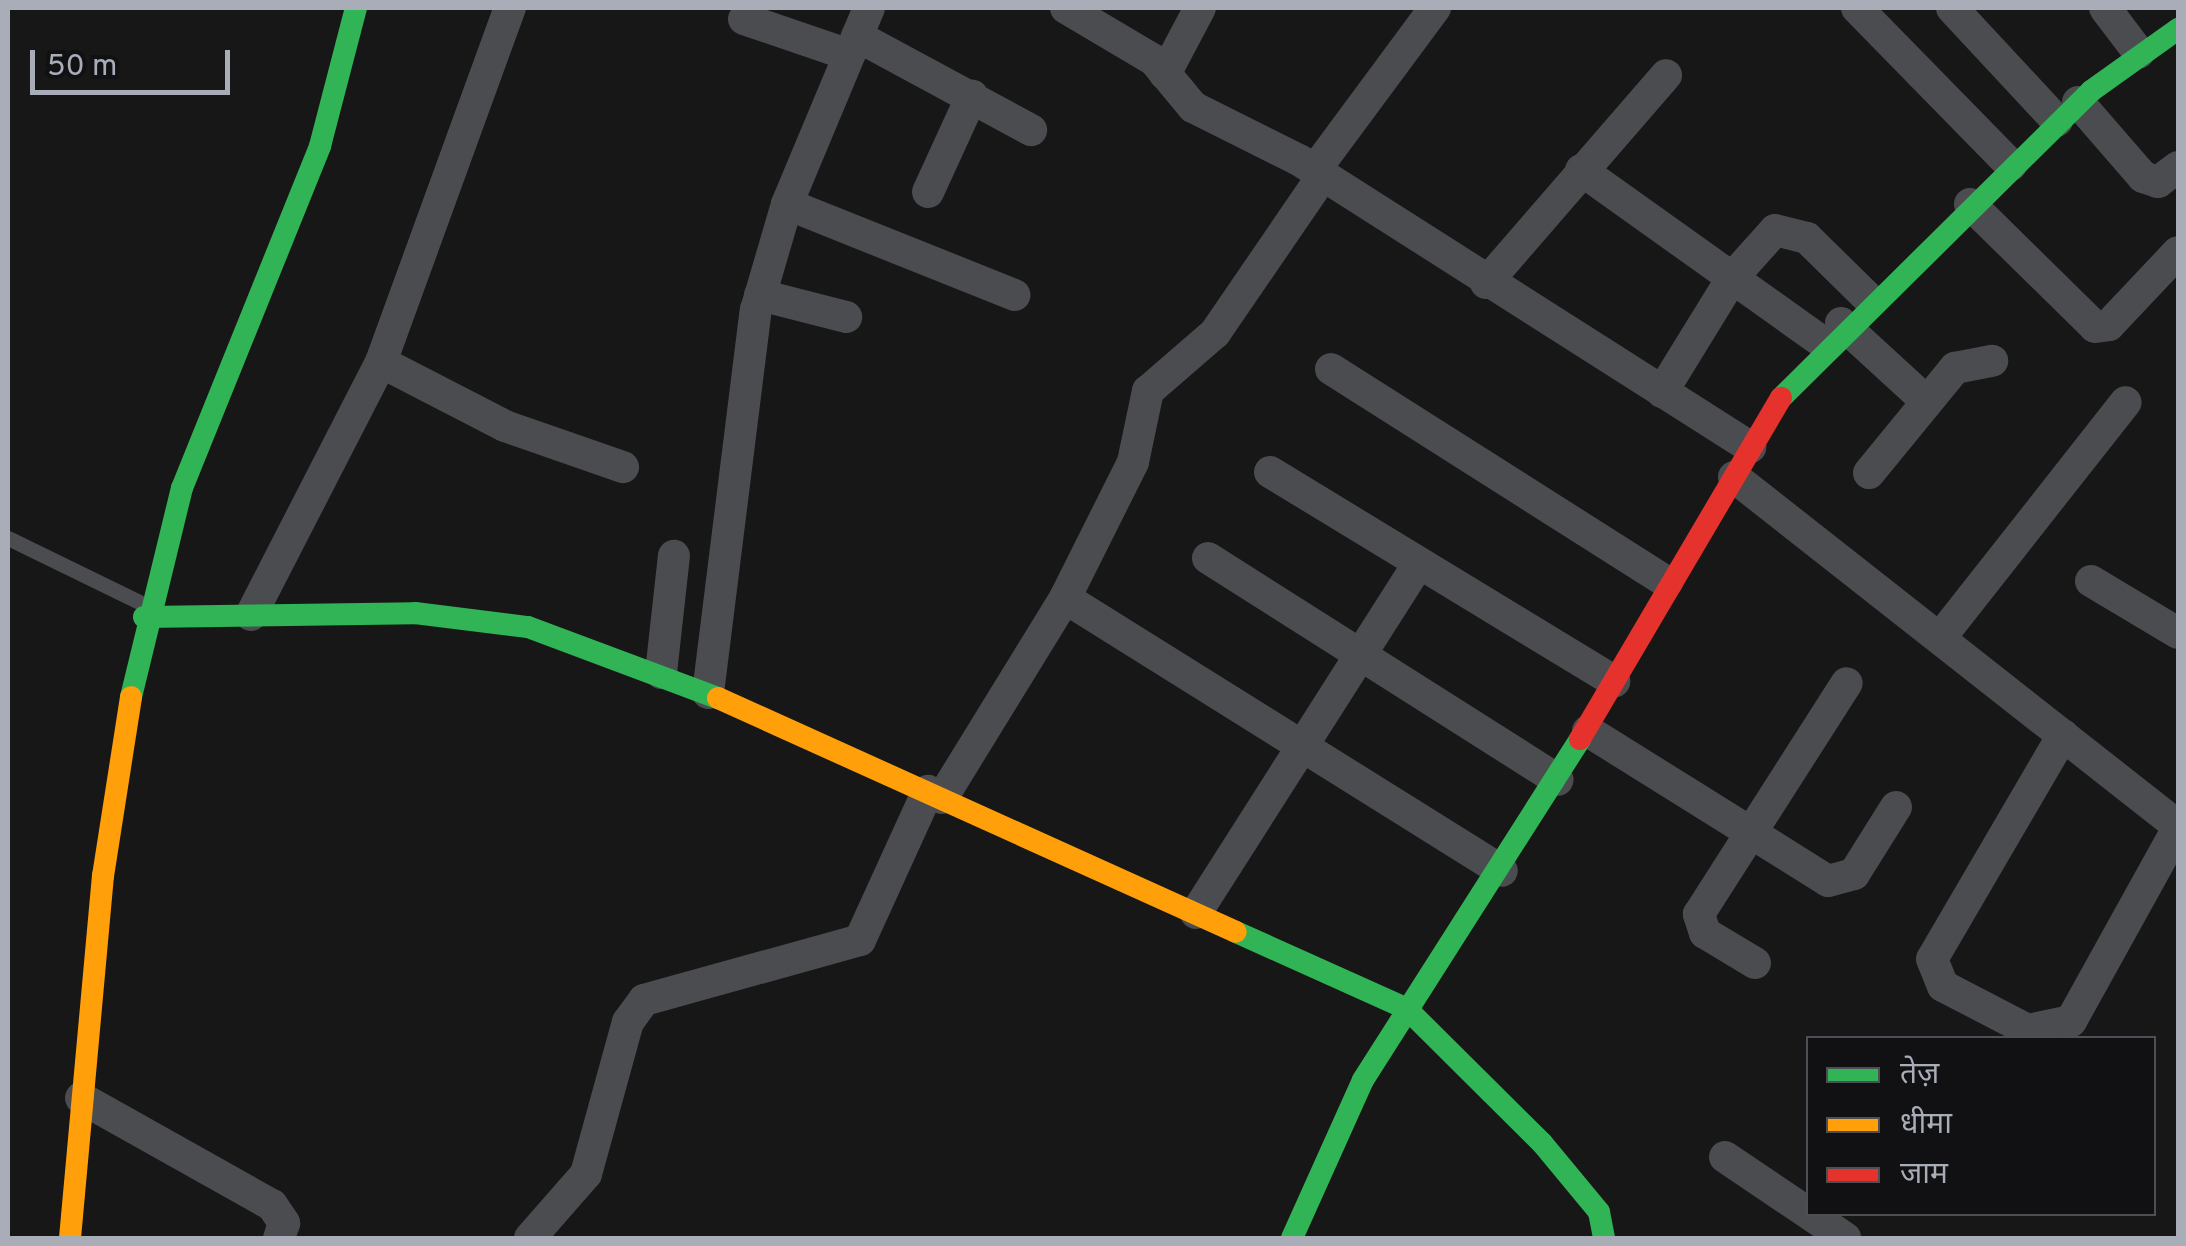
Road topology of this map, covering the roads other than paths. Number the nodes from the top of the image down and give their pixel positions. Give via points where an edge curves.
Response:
1 (356, 8) edge
2 (510, 8) edge
3 (1066, 8) edge
4 (1200, 8) edge
5 (1436, 8) edge
6 (1857, 8) edge
7 (1952, 8) edge
8 (2105, 8) edge
9 (744, 19) dead end
10 (2178, 29) edge
11 (858, 33) edge
12 (2139, 53) junction
13 (1165, 74) junction
14 (1666, 75) dead end
15 (972, 96) junction
16 (2068, 112) junction
17 (1031, 130) dead end
18 (2011, 165) junction
19 (2178, 166) edge
20 (1581, 170) junction
21 (1319, 173) junction
22 (928, 192) dead end
23 (787, 204) junction
24 (1970, 204) junction
25 (2178, 252) edge
26 (1732, 278) junction
27 (1486, 283) junction
28 (760, 295) junction
29 (1015, 295) dead end
30 (1868, 298) junction
31 (846, 317) dead end
32 (1831, 332) junction
33 (1992, 361) dead end
34 (382, 362) junction
35 (1331, 369) dead end
36 (1662, 392) junction
37 (1926, 401) junction
38 (2126, 402) dead end
39 (1750, 447) junction
40 (622, 467) dead end
41 (1270, 472) dead end
42 (1870, 474) dead end
43 (1734, 477) junction
44 (8, 538) edge
45 (674, 556) dead end
46 (1208, 558) dead end
47 (1418, 565) junction
48 (2091, 581) dead end
49 (1667, 582) junction
50 (1065, 598) junction
51 (145, 612) junction
52 (251, 616) junction
53 (2178, 633) edge
54 (1940, 638) junction
55 (1360, 657) junction
56 (662, 673) junction
57 (1614, 680) junction
58 (1846, 683) dead end
59 (708, 694) junction
60 (1588, 731) junction
61 (2063, 735) junction
62 (1300, 749) junction
63 (1558, 780) junction
64 (935, 794) junction
65 (1896, 808) dead end
66 (2178, 827) edge
67 (1746, 828) junction
68 (1502, 871) junction
69 (1196, 912) junction
70 (1755, 963) dead end
71 (1407, 1009) junction
72 (81, 1098) junction
73 (1725, 1158) dead end
74 (1806, 1212) edge
75 (1812, 1216) edge
76 (70, 1238) edge
77 (280, 1238) edge
78 (530, 1238) edge
79 (1292, 1238) edge
80 (1604, 1238) edge
81 (1845, 1238) edge

1 - 51 main road via 320,146 182,488
2 - 34 street
3 - 13 street
4 - 13 street
5 - 21 street
6 - 18 street
7 - 16 street
8 - 12 street
9 - 11 street
10 - 12 main road
11 - 15 street
11 - 23 street
12 - 16 main road
13 - 21 street via 1193,107
14 - 20 street
15 - 17 street
15 - 22 street
16 - 18 main road
16 - 19 street via 2143,177 2158,182
18 - 24 main road
20 - 26 street
20 - 27 street
21 - 27 street
21 - 50 street via 1215,333 1148,392 1134,462
23 - 28 street
23 - 29 street
24 - 25 street via 2094,326 2108,325
24 - 30 main road
26 - 30 street via 1766,236 1786,228
26 - 32 street
26 - 36 street
27 - 36 street
28 - 31 street
28 - 59 street
30 - 32 main road
32 - 37 street
32 - 39 main road
33 - 37 street via 1955,368
34 - 40 street via 476,413
34 - 52 street
35 - 49 street
36 - 39 street
37 - 42 street
38 - 54 street
39 - 43 main road
41 - 47 street
43 - 49 main road
43 - 54 street
44 - 51 lane
45 - 56 street
46 - 55 street
47 - 55 street
47 - 57 street
48 - 53 street
49 - 57 main road
50 - 62 street
50 - 64 street
51 - 52 main road
51 - 72 main road via 103,876
52 - 56 main road via 415,613 528,628
54 - 61 street
55 - 62 street
55 - 63 street
56 - 59 main road
57 - 60 main road
58 - 67 street
59 - 64 main road
60 - 63 main road
60 - 67 street
61 - 66 street
61 - 66 street via 1932,959 1943,986 2028,1030 2071,1021
62 - 68 street
62 - 69 street
63 - 68 main road
64 - 69 main road
64 - 78 street via 860,940 644,1000 628,1022 586,1174
65 - 67 street via 1846,881 1828,881
67 - 70 street via 1699,924
68 - 71 main road
69 - 71 main road
71 - 79 main road via 1363,1080
71 - 80 main road via 1542,1143 1598,1212
72 - 76 main road
72 - 77 street via 272,1206 284,1223
73 - 74 street
75 - 81 street

